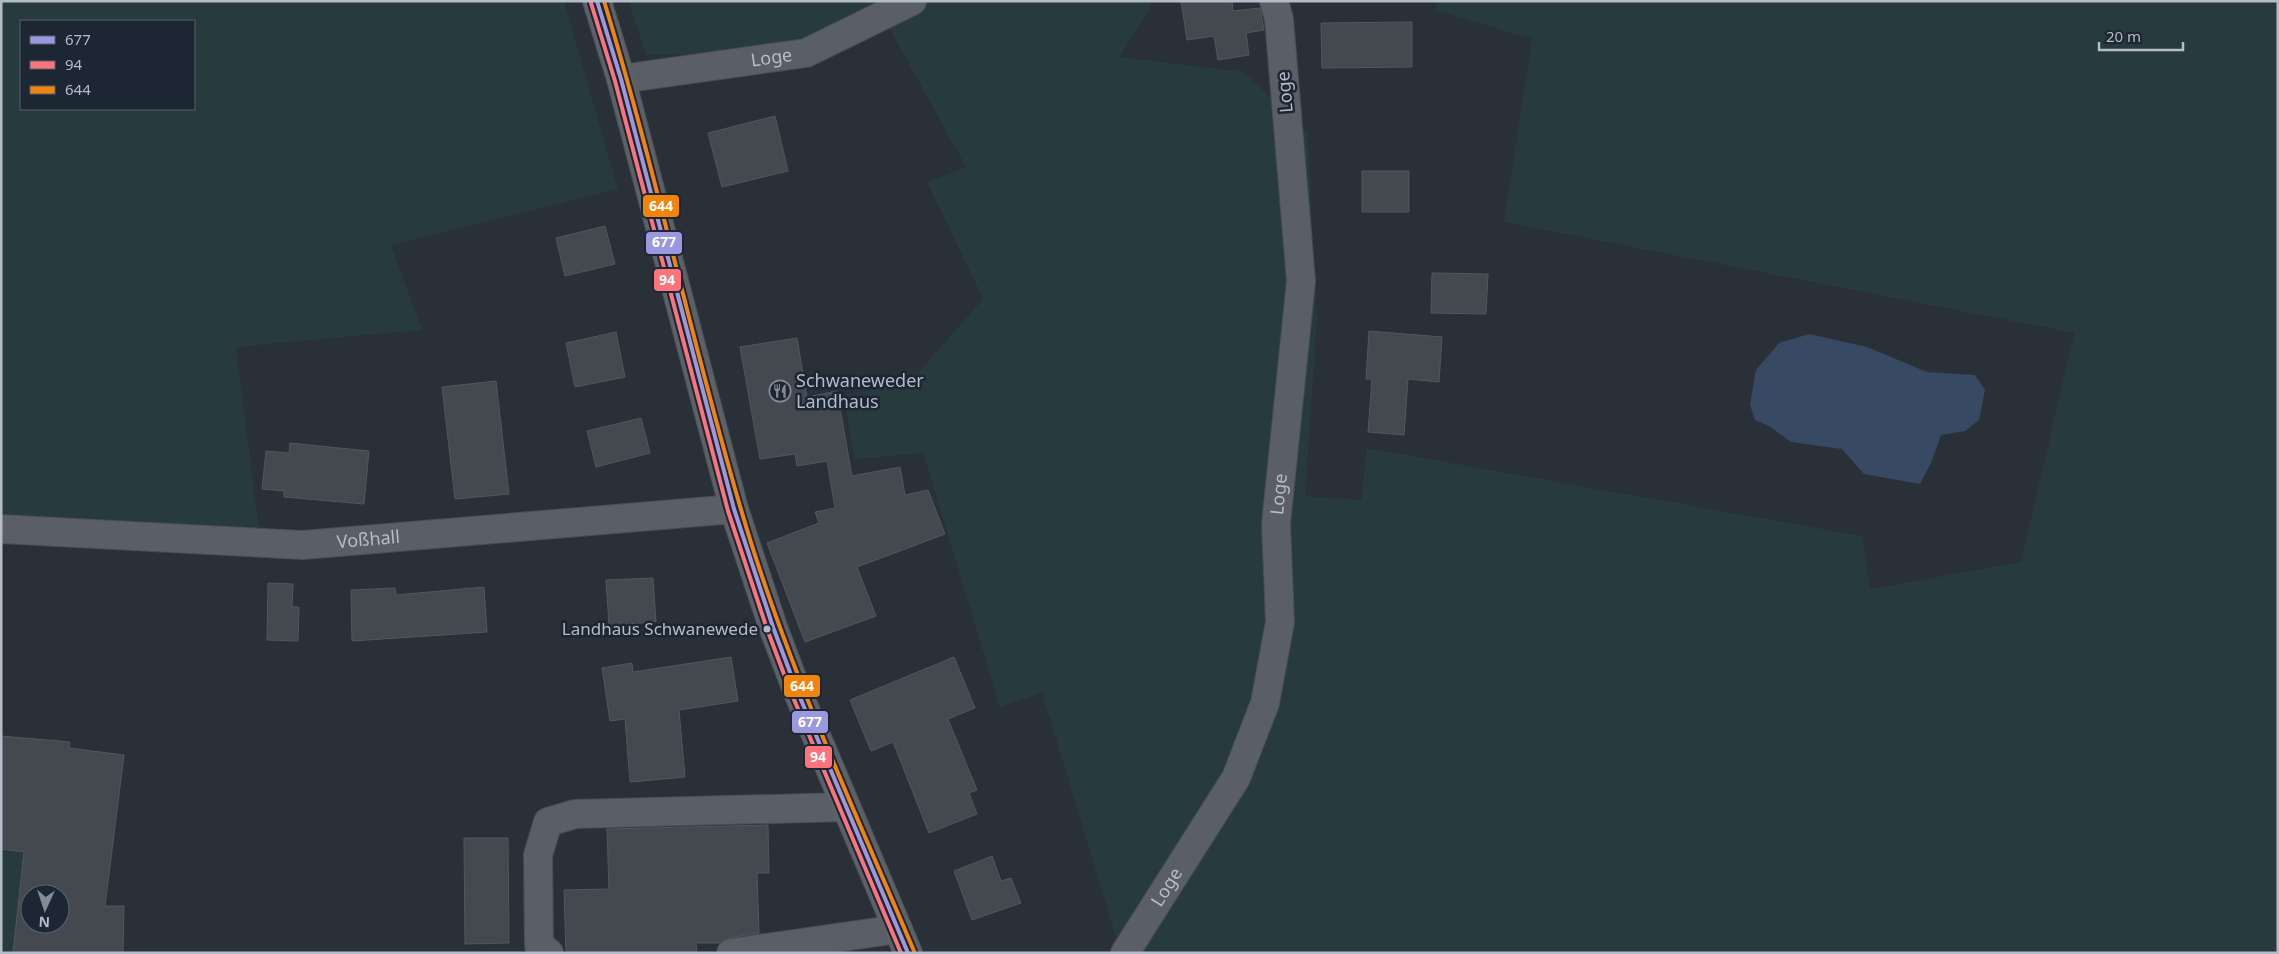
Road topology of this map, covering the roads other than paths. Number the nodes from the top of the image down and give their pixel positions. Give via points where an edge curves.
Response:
1 (598, 1) edge
2 (912, 1) edge
3 (1274, 1) edge
4 (621, 79) junction
5 (734, 509) junction
6 (1, 529) edge
7 (846, 807) junction
8 (903, 941) edge
9 (548, 953) edge
10 (731, 953) edge
11 (1125, 953) edge

1 - 4 main road
2 - 4 street, Loge via 806,53
3 - 11 street, Loge via 1279,19 1301,281 1276,524 1280,622 1265,703 1236,778
4 - 5 main road
5 - 6 street, Voßhall via 303,545 37,541
5 - 7 main road via 776,636
7 - 8 main road
7 - 9 street via 575,814 548,822 538,856 539,945
8 - 10 street

